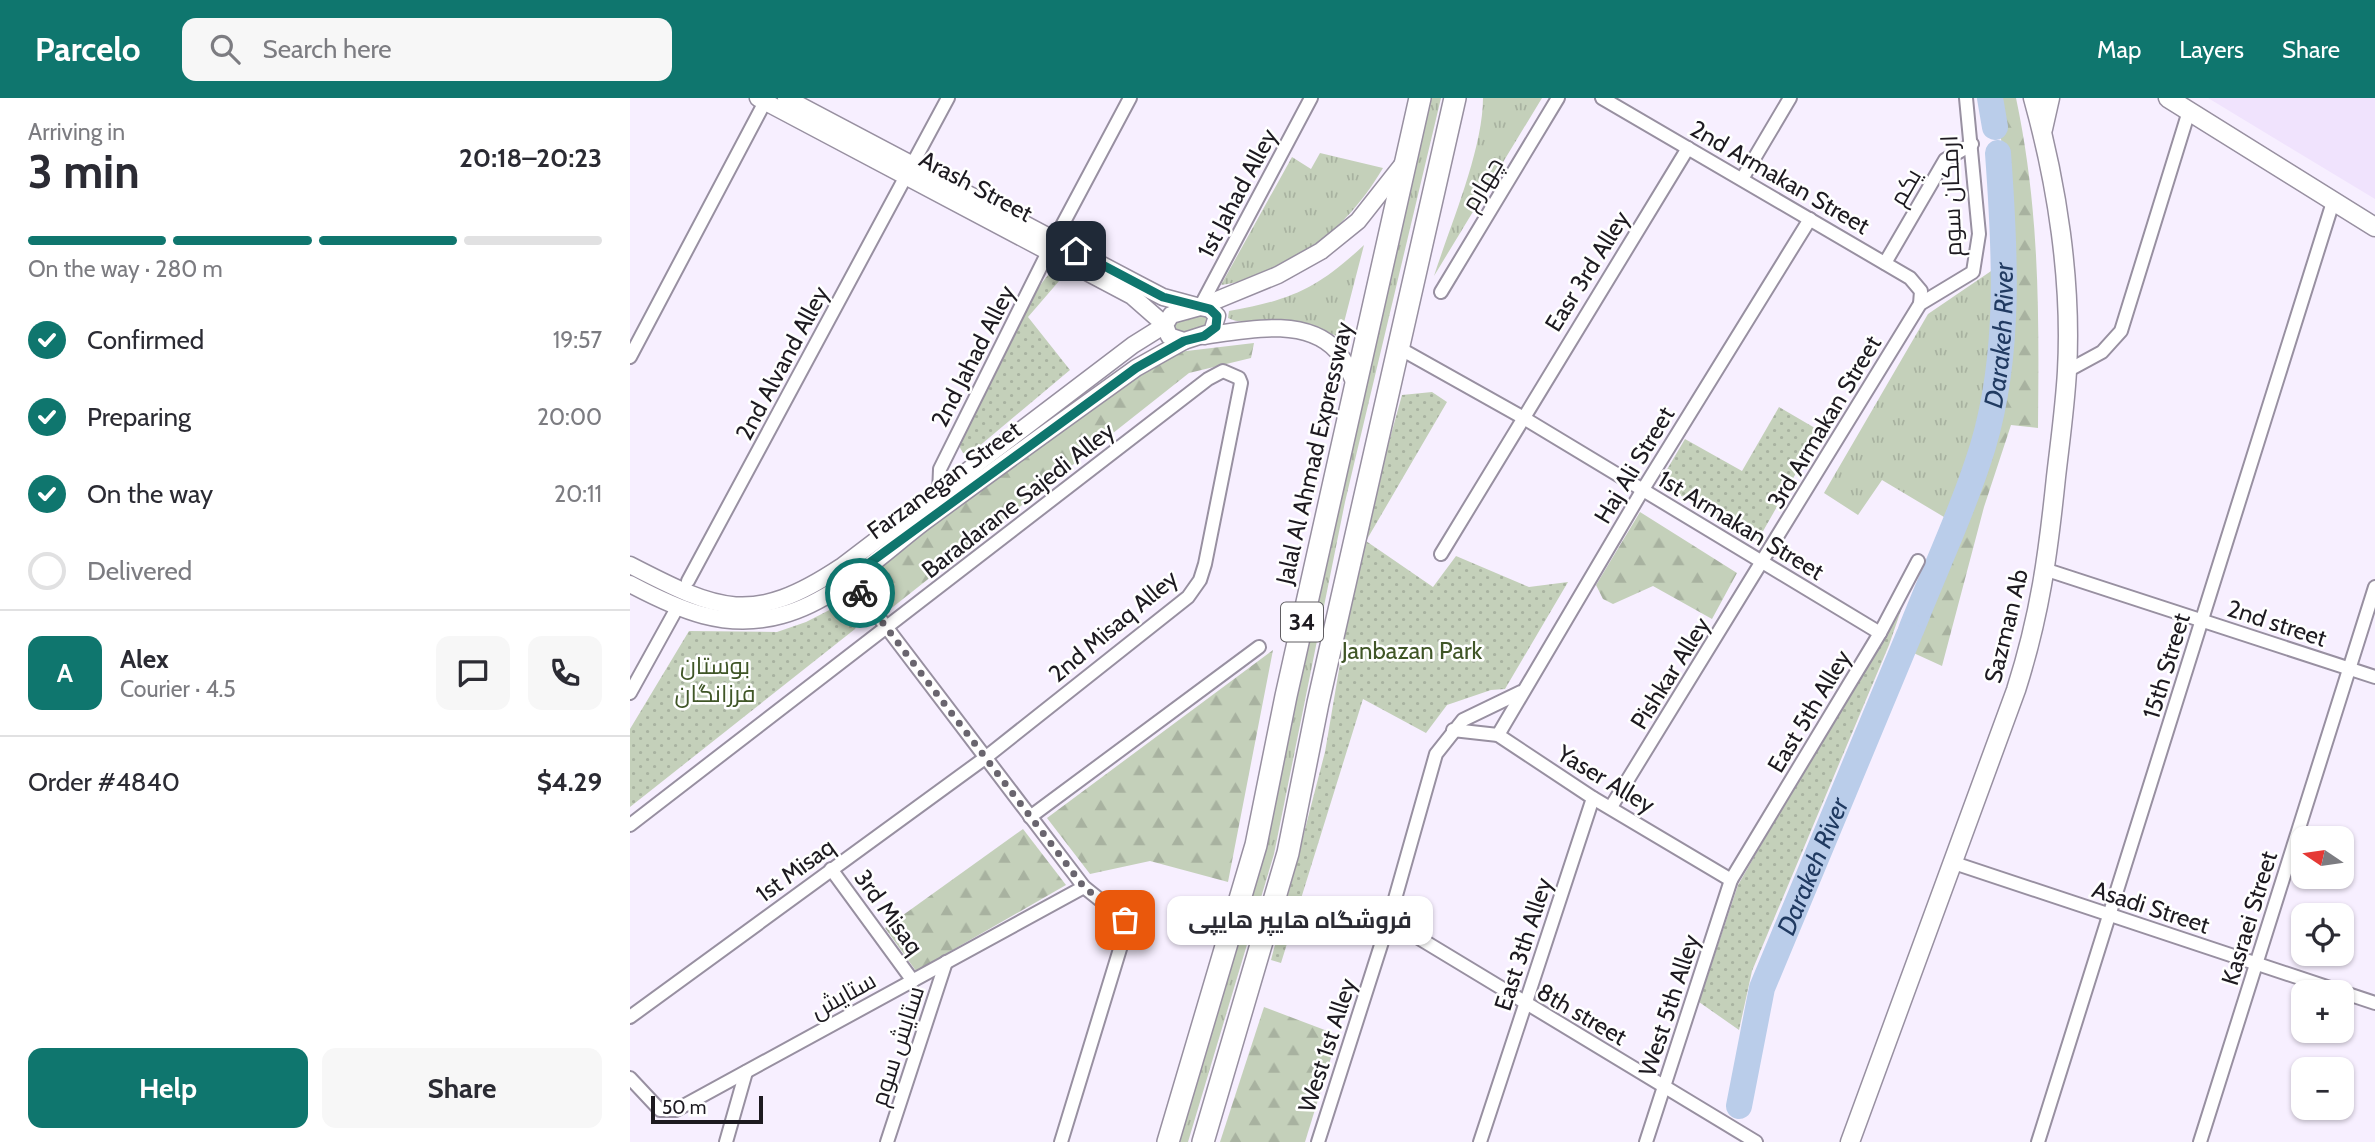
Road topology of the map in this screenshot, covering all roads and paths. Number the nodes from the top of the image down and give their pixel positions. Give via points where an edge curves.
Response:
1 (786, 98) edge
2 (948, 98) edge
3 (1130, 98) edge
4 (1311, 98) edge
5 (1420, 98) edge
6 (1455, 98) edge
7 (1558, 98) edge
8 (1604, 98) edge
9 (1790, 98) edge
10 (1966, 98) edge
11 (2033, 98) edge
12 (2050, 98) edge
13 (2168, 98) edge
14 (763, 99) edge
15 (2189, 111) junction
16 (2042, 133) junction
17 (1972, 144) junction
18 (1688, 148) junction
19 (1407, 160) junction
20 (911, 171) junction
21 (1742, 179) junction
22 (2333, 202) junction
23 (1810, 219) junction
24 (2375, 227) edge
25 (1052, 245) junction
26 (1885, 263) junction
27 (1441, 292) dead end
28 (1920, 304) junction
29 (1200, 307) junction
30 (1165, 325) junction
31 (1204, 336) junction
32 (1184, 341) junction
33 (1399, 348) junction
34 (630, 357) edge
35 (2067, 371) junction
36 (1235, 374) joint
37 (1356, 385) junction
38 (1522, 417) junction
39 (1642, 491) junction
40 (943, 499) junction
41 (1441, 554) dead end
42 (1918, 561) dead end
43 (1764, 562) junction
44 (630, 565) edge
45 (2047, 570) junction
46 (845, 573) junction
47 (630, 584) edge
48 (2375, 587) edge
49 (685, 589) junction
50 (677, 608) junction
51 (2202, 620) junction
52 (886, 628) junction
53 (1880, 633) junction
54 (1259, 647) dead end
55 (2350, 668) junction
56 (2375, 677) edge
57 (1526, 689) junction
58 (630, 693) edge
59 (1452, 730) junction
60 (1498, 735) junction
61 (985, 758) junction
62 (1593, 799) junction
63 (1611, 807) junction
64 (1030, 817) junction
65 (630, 825) edge
66 (1954, 863) junction
67 (831, 869) junction
68 (1731, 880) junction
69 (1084, 887) junction
70 (2109, 915) junction
71 (1389, 920) junction
72 (946, 962) junction
73 (2256, 964) junction
74 (913, 981) junction
75 (2375, 1003) edge
76 (1525, 1005) junction
77 (630, 1017) edge
78 (746, 1072) junction
79 (630, 1078) edge
80 (1665, 1086) junction
81 (726, 1142) edge
82 (887, 1142) edge
83 (1061, 1142) edge
84 (1168, 1142) edge
85 (1203, 1142) edge
86 (1318, 1142) edge
87 (1480, 1142) edge
88 (1646, 1142) edge
89 (1756, 1142) edge
90 (1850, 1142) edge
91 (2038, 1142) edge
92 (2200, 1142) edge

1 - 20 street, Arash Street
2 - 20 street, 2nd Alvand Alley
3 - 25 street, 2nd Jahad Alley
4 - 29 street, 1st Jahad Alley
5 - 19 highway, Jalal Al Ahmad Expressway / 34
6 - 33 highway, 34
7 - 27 street, چهارم
8 - 18 street, 2nd Armakan Street
9 - 21 street
10 - 17 street, ارمکان سوم
11 - 16 main road, Sazman Ab
12 - 16 main road
13 - 15 main road
14 - 20 street, Arash Street
14 - 34 street
15 - 22 main road
15 - 35 street via 2122,331 2102,352
16 - 35 main road, Sazman Ab via 2065,280
17 - 26 street, یکم via 1945,160
17 - 28 street, ارمکان سوم via 1979,245 1975,267 1969,276
18 - 21 street, 2nd Armakan Street
18 - 38 street, Easr 3rd Alley
19 - 29 street via 1358,220 1321,251 1278,275
19 - 37 highway, Jalal Al Ahmad Expressway / 34
20 - 25 street, Arash Street
20 - 49 street, 2nd Alvand Alley
21 - 23 street, 2nd Armakan Street
22 - 24 main road
22 - 51 street, 15th Street
23 - 26 street, 2nd Armakan Street
23 - 39 street, Haj Ali Street
25 - 29 street, Arash Street via 1163,297
25 - 30 street, Arash Street via 1132,296
25 - 40 street, 2nd Jahad Alley via 940,469
26 - 28 street, 2nd Armakan Street via 1915,282 1921,291
28 - 43 street, 3rd Armakan Street
29 - 30 street, Farzanegan Street via 1171,315
29 - 31 street via 1217,316 1216,327
30 - 32 street, Arash Street via 1169,336
30 - 40 street, Farzanegan Street via 1133,345
31 - 32 street, Farzanegan Street
31 - 37 street via 1252,328 1307,333 1336,351
32 - 40 street, Farzanegan Street via 1136,368
33 - 38 street, 1st Armakan Street
33 - 85 highway, 34 via 1288,853
35 - 45 main road, Sazman Ab
36 - 52 street, Baradarane Sajedi Alley via 1223,372 1208,379
36 - 61 street, 2nd Misaq Alley via 1241,383 1200,580 1188,597
37 - 84 highway, Jalal Al Ahmad Expressway / 34 via 1256,845
38 - 39 street, 1st Armakan Street
38 - 41 street, Easr 3rd Alley
39 - 43 street, 1st Armakan Street
39 - 57 street, Haj Ali Street
40 - 46 street, Farzanegan Street
42 - 53 street, East 5th Alley
43 - 53 street, 1st Armakan Street
43 - 63 street, Pishkar Alley
44 - 49 street, Farzanegan Street
45 - 51 street, 2nd street
45 - 66 main road, Sazman Ab via 2036,629
46 - 49 street, Farzanegan Street via 754,605 715,604
46 - 50 street, Farzanegan Street via 808,605 773,617 733,621
46 - 52 street
47 - 50 street, Farzanegan Street
48 - 55 street, Kasraei Street
49 - 50 street
50 - 58 street
51 - 55 street, 2nd street
51 - 70 street, 15th Street
52 - 61 street
52 - 65 street, Baradarane Sajedi Alley
53 - 68 street, East 5th Alley
54 - 64 street
55 - 56 street, 2nd street
55 - 73 street, Kasraei Street
57 - 59 street via 1505,703 1473,714
57 - 60 street, Haj Ali Street
59 - 60 street, Yaser Alley
59 - 71 street, West 1st Alley via 1436,754
60 - 62 street, Yaser Alley
61 - 64 street
61 - 67 street, 1st Misaq
62 - 63 street, Yaser Alley
62 - 76 street, East 3th Alley
63 - 68 street, Yaser Alley
64 - 69 street
66 - 70 street, Asadi Street
66 - 90 main road, Sazman Ab
67 - 74 street, 3rd Misaq
67 - 77 street, 1st Misaq
68 - 80 street, West 5th Alley
69 - 72 street, ستایش
69 - 83 street via 1127,926
70 - 73 street, Asadi Street
70 - 91 street, 15th Street
71 - 76 street, 8th street
71 - 86 street, West 1st Alley
72 - 74 street, ستایش
72 - 82 street, ستایش سوم
73 - 75 street, Asadi Street
73 - 92 street, Kasraei Street
74 - 78 street, ستایش
76 - 80 street, 8th street
76 - 87 street, East 3th Alley
78 - 79 street, ستایش via 668,1112 660,1110
78 - 81 street
80 - 88 street, West 5th Alley
80 - 89 street, 8th street

